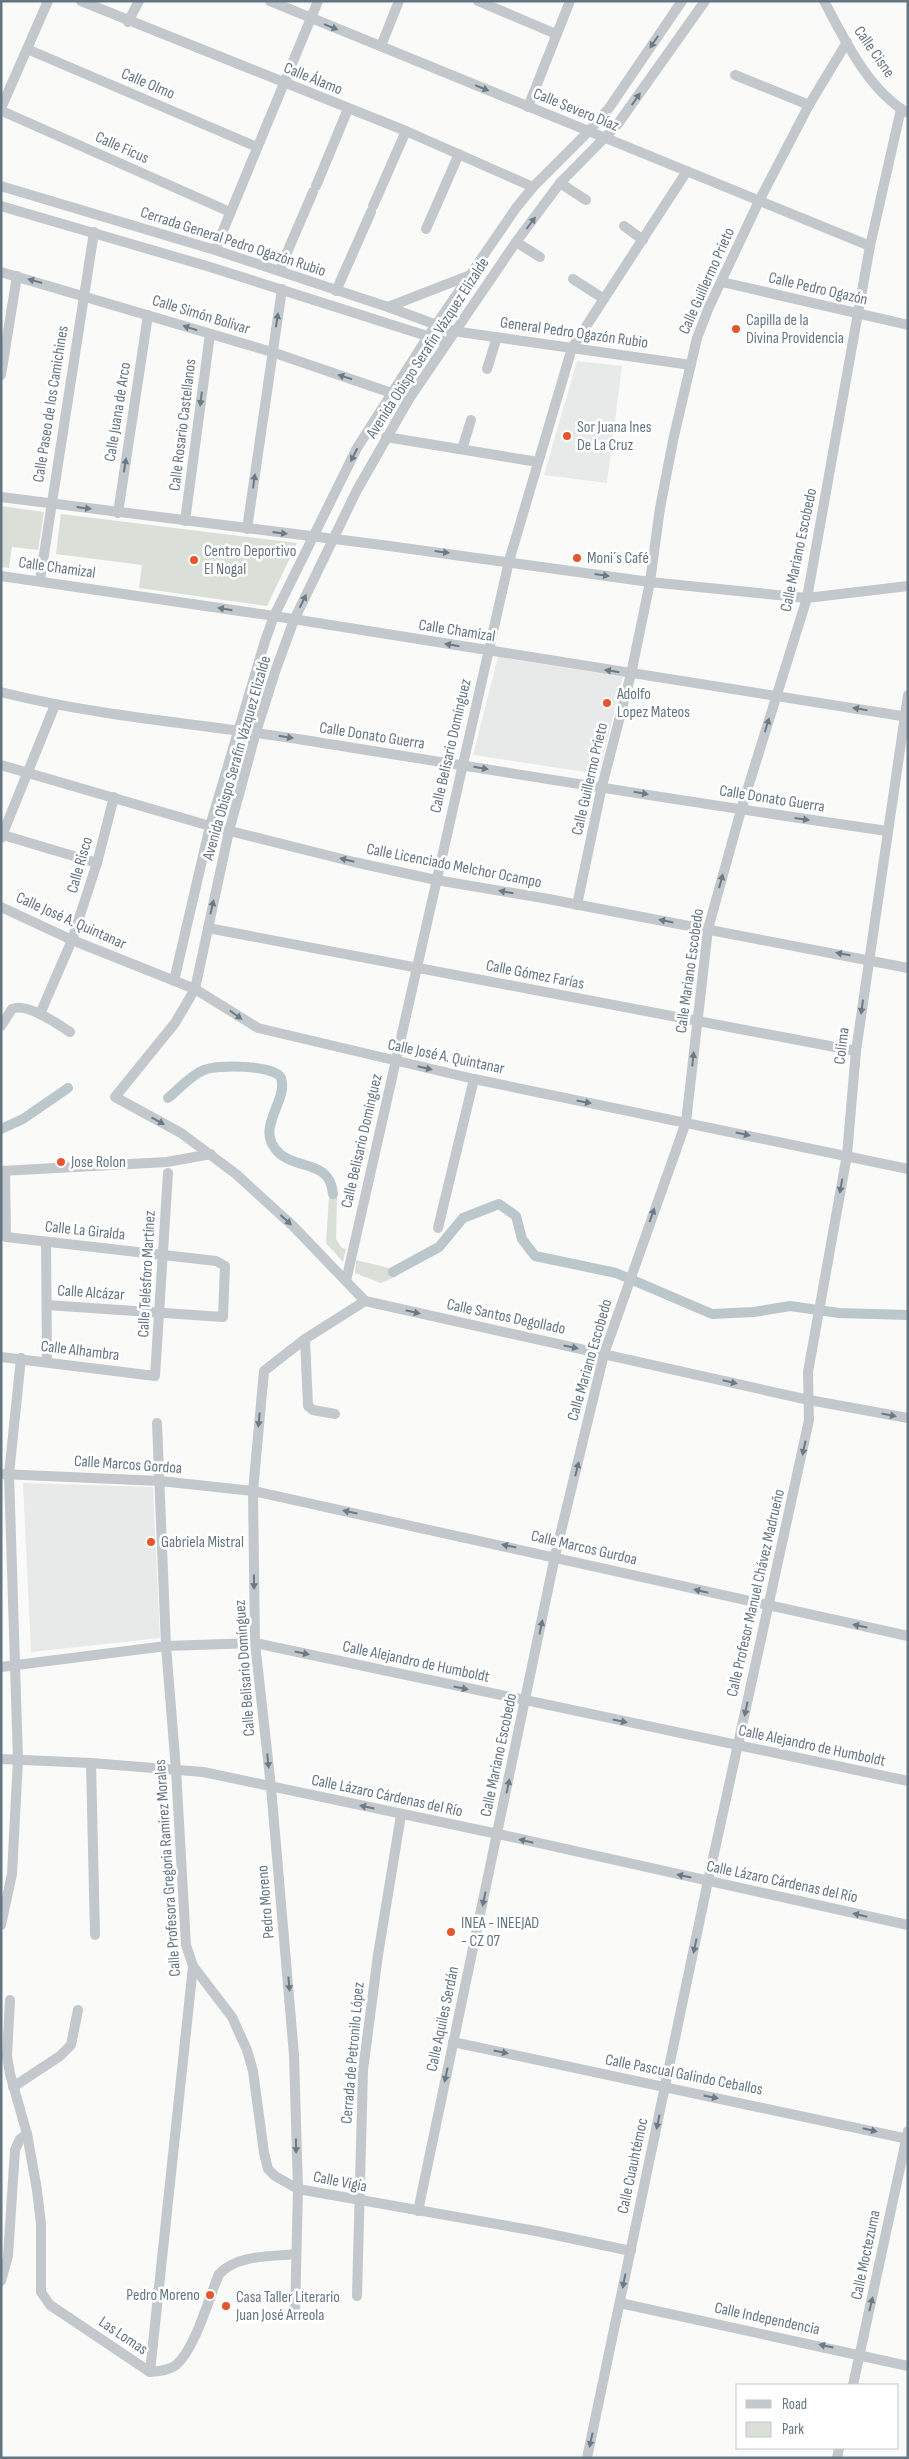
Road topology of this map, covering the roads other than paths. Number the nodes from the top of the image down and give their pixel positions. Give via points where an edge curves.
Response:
1 (48, 1) edge
2 (81, 1) edge
3 (139, 1) edge
4 (270, 1) edge
5 (318, 1) edge
6 (399, 1) edge
7 (570, 1) edge
8 (705, 1) edge
9 (824, 1) edge
10 (482, 2) edge
11 (680, 2) edge
12 (310, 18) junction
13 (128, 22) junction
14 (556, 34) junction
15 (847, 42) junction
16 (381, 46) junction
17 (27, 49) junction
18 (735, 74) dead end
19 (283, 83) junction
20 (809, 105) junction
21 (528, 107) junction
22 (348, 109) junction
23 (2, 111) edge
24 (904, 111) edge
25 (406, 131) junction
26 (588, 132) junction
27 (606, 138) junction
28 (257, 147) junction
29 (459, 154) junction
30 (560, 159) junction
31 (574, 169) junction
32 (687, 171) junction
33 (560, 183) junction
34 (1, 186) edge
35 (533, 186) junction
36 (586, 200) dead end
37 (759, 201) junction
38 (1, 206) edge
39 (230, 212) junction
40 (624, 226) dead end
41 (426, 230) dead end
42 (94, 232) junction
43 (642, 240) junction
44 (516, 242) junction
45 (870, 246) junction
46 (215, 250) junction
47 (540, 257) dead end
48 (279, 271) junction
49 (1, 272) edge
50 (469, 275) junction
51 (17, 276) junction
52 (574, 279) dead end
53 (722, 282) junction
54 (282, 289) junction
55 (336, 291) junction
56 (83, 295) junction
57 (604, 299) junction
58 (388, 307) junction
59 (858, 314) junction
60 (148, 315) junction
61 (436, 325) junction
62 (908, 325) edge
63 (453, 331) junction
64 (210, 334) junction
65 (429, 335) junction
66 (497, 337) junction
67 (446, 342) junction
68 (572, 348) junction
69 (272, 352) junction
70 (690, 364) junction
71 (487, 369) dead end
72 (1, 375) edge
73 (391, 392) junction
74 (409, 399) junction
75 (471, 420) dead end
76 (386, 437) junction
77 (462, 448) junction
78 (538, 462) junction
79 (1, 497) edge
80 (51, 504) junction
81 (118, 513) junction
82 (185, 521) junction
83 (247, 529) junction
84 (313, 537) junction
85 (332, 539) junction
86 (508, 561) junction
87 (1, 576) edge
88 (40, 580) junction
89 (650, 582) junction
90 (908, 586) edge
91 (807, 598) junction
92 (274, 616) junction
93 (294, 620) junction
94 (488, 651) junction
95 (630, 674) junction
96 (1, 692) edge
97 (908, 695) edge
98 (775, 696) junction
99 (55, 705) junction
100 (906, 716) edge
101 (238, 730) junction
102 (256, 732) junction
103 (1, 765) edge
104 (463, 765) junction
105 (28, 772) junction
106 (602, 786) junction
107 (114, 797) junction
108 (741, 810) junction
109 (210, 826) junction
110 (229, 831) junction
111 (887, 831) junction
112 (2, 836) edge
113 (97, 862) junction
114 (436, 880) junction
115 (577, 905) junction
116 (1, 907) edge
117 (208, 928) junction
118 (708, 929) junction
119 (72, 940) junction
120 (869, 959) junction
121 (417, 968) junction
122 (908, 968) edge
123 (174, 981) junction
124 (195, 989) junction
125 (40, 1014) junction
126 (697, 1021) junction
127 (1, 1026) edge
128 (70, 1032) dead end
129 (856, 1051) junction
130 (396, 1062) junction
131 (474, 1079) junction
132 (686, 1122) junction
133 (210, 1154) junction
134 (847, 1155) junction
135 (908, 1168) edge
136 (3, 1171) edge
137 (168, 1173) dead end
138 (438, 1228) dead end
139 (46, 1242) junction
140 (164, 1254) junction
141 (346, 1281) junction
142 (365, 1301) junction
143 (47, 1305) junction
144 (159, 1313) junction
145 (223, 1317) joint
146 (305, 1339) junction
147 (604, 1354) junction
148 (1, 1357) edge
149 (21, 1358) junction
150 (47, 1362) junction
151 (155, 1376) joint
152 (809, 1400) junction
153 (336, 1414) dead end
154 (908, 1418) edge
155 (157, 1423) dead end
156 (5, 1474) edge
157 (160, 1481) junction
158 (253, 1491) junction
159 (555, 1556) junction
160 (768, 1606) junction
161 (908, 1636) edge
162 (255, 1643) junction
163 (166, 1646) junction
164 (14, 1665) junction
165 (1, 1667) edge
166 (526, 1701) junction
167 (738, 1745) junction
168 (1, 1759) edge
169 (18, 1760) junction
170 (91, 1763) junction
171 (176, 1770) junction
172 (908, 1781) edge
173 (271, 1787) junction
174 (401, 1815) junction
175 (498, 1834) junction
176 (1, 1874) edge
177 (12, 1874) junction
178 (708, 1881) junction
179 (1, 1925) edge
180 (908, 1925) edge
181 (95, 1935) dead end
182 (193, 1966) junction
183 (10, 2000) dead end
184 (78, 2010) dead end
185 (453, 2042) junction
186 (13, 2087) junction
187 (666, 2088) junction
188 (27, 2134) junction
189 (907, 2136) edge
190 (298, 2189) junction
191 (358, 2201) junction
192 (418, 2211) junction
193 (630, 2251) junction
194 (296, 2254) junction
195 (1, 2281) edge
196 (357, 2296) dead end
197 (620, 2303) junction
198 (294, 2315) dead end
199 (860, 2354) junction
200 (908, 2366) edge
201 (150, 2372) junction
202 (853, 2384) edge
203 (587, 2458) edge

1 - 17 street
2 - 13 street, Calle Álamo
3 - 13 street
4 - 12 street, Calle Severo Díaz
5 - 12 street
6 - 16 street
7 - 14 street
27 -> 8 street, Avenida Obispo Serafín Vázquez Elizalde
9 - 15 street, Calle Cisne
10 - 14 street
11 -> 26 street, Avenida Obispo Serafín Vázquez Elizalde via 609,108
12 -> 16 street, Calle Severo Díaz
12 - 19 street
13 - 19 street, Calle Álamo
14 - 21 street
15 - 20 street, Calle Guillermo Prieto
15 - 24 street, Calle Cisne via 878,86
16 -> 21 street, Calle Severo Díaz
17 - 23 street
17 - 28 street, Calle Olmo
18 - 20 street
19 - 22 street, Calle Álamo
19 - 28 street
20 - 37 street, Calle Guillermo Prieto
21 - 26 street, Calle Severo Díaz
22 - 25 street, Calle Álamo
22 - 48 street
23 - 39 street, Calle Ficus
24 - 45 street, Calle Mariano Escobedo
25 - 29 street, Calle Álamo
25 - 55 street
26 - 27 street, Calle Severo Díaz
26 - 30 street, Avenida Obispo Serafín Vázquez Elizalde
27 - 31 street, Avenida Obispo Serafín Vázquez Elizalde
27 - 32 street, Calle Severo Díaz
28 - 39 street
29 - 35 street, Calle Álamo
29 - 41 street
30 - 31 street
30 - 35 street, Avenida Obispo Serafín Vázquez Elizalde
31 - 33 street, Avenida Obispo Serafín Vázquez Elizalde
32 - 37 street, Calle Severo Díaz
32 - 43 street, Calle Belisario Domínguez
33 - 36 street
44 -> 33 street, Avenida Obispo Serafín Vázquez Elizalde
34 - 46 street, Cerrada General Pedro Ogazón Rubio
35 - 50 street, Avenida Obispo Serafín Vázquez Elizalde
37 - 45 street, Calle Severo Díaz
37 - 53 street, Calle Guillermo Prieto
38 - 42 street, Cerrada General Pedro Ogazón Rubio
39 - 46 street
40 - 43 street
42 - 54 street, Cerrada General Pedro Ogazón Rubio
42 - 56 street, Calle Paseo de los Camichines
43 - 57 street, Calle Belisario Domínguez
44 - 47 street
44 - 63 street, Avenida Obispo Serafín Vázquez Elizalde
45 - 59 street, Calle Mariano Escobedo
46 - 48 street, Cerrada General Pedro Ogazón Rubio
48 - 55 street, Cerrada General Pedro Ogazón Rubio
49 - 51 street, Calle Simón Bolívar
50 - 58 street
50 - 61 street, Avenida Obispo Serafín Vázquez Elizalde
56 -> 51 street, Calle Simón Bolívar
51 - 72 street
52 - 57 street
53 - 59 street, Calle Pedro Ogazón
53 - 70 street, Calle Guillermo Prieto via 709,307
54 - 65 street, Cerrada General Pedro Ogazón Rubio
69 -> 54 street
55 - 58 street, Cerrada General Pedro Ogazón Rubio
56 - 60 street, Calle Simón Bolívar
56 - 80 street, Calle Paseo de los Camichines
57 - 68 street, Calle Belisario Domínguez
58 - 61 street, Cerrada General Pedro Ogazón Rubio
59 - 62 street, Calle Pedro Ogazón
59 - 91 street, Calle Mariano Escobedo
64 -> 60 street, Calle Simón Bolívar
81 -> 60 street, Calle Juana de Arco
61 - 63 street, Cerrada General Pedro Ogazón Rubio
61 - 65 street, Avenida Obispo Serafín Vázquez Elizalde
63 - 66 street, General Pedro Ogazón Rubio
63 - 67 street, Avenida Obispo Serafín Vázquez Elizalde
64 - 69 street, Calle Simón Bolívar
64 -> 82 street, Calle Rosario Castellanos
65 - 67 street, Cerrada General Pedro Ogazón Rubio
65 - 73 street, Avenida Obispo Serafín Vázquez Elizalde
66 - 68 street, General Pedro Ogazón Rubio
66 - 71 street
67 - 74 street, Avenida Obispo Serafín Vázquez Elizalde
68 - 70 street, General Pedro Ogazón Rubio
68 - 78 street, Calle Belisario Domínguez
73 -> 69 street, Calle Simón Bolívar
83 -> 69 street
70 - 89 street, Calle Guillermo Prieto via 662,499
73 - 74 street, Calle Simón Bolívar
73 -> 84 street, Avenida Obispo Serafín Vázquez Elizalde via 357,448
74 - 76 street, Avenida Obispo Serafín Vázquez Elizalde
75 - 77 street
76 - 77 street
76 - 85 street, Avenida Obispo Serafín Vázquez Elizalde
77 - 78 street
78 - 86 street, Calle Belisario Domínguez
79 - 80 street
80 -> 81 street
80 - 88 street, Calle Paseo de los Camichines
81 - 82 street
82 - 83 street
83 -> 84 street
84 - 85 street
84 - 92 street, Avenida Obispo Serafín Vázquez Elizalde
85 -> 86 street
93 -> 85 street, Avenida Obispo Serafín Vázquez Elizalde
86 -> 89 street
86 - 94 street, Calle Belisario Domínguez
87 - 88 street, Calle Chamizal
92 -> 88 street, Calle Chamizal
89 - 91 street
89 - 95 street, Calle Guillermo Prieto
90 - 91 street
91 - 98 street, Calle Mariano Escobedo
92 - 93 street, Calle Chamizal
92 - 101 street, Avenida Obispo Serafín Vázquez Elizalde
94 -> 93 street, Calle Chamizal
93 - 102 street, Avenida Obispo Serafín Vázquez Elizalde
95 -> 94 street, Calle Chamizal
94 - 104 street, Calle Belisario Domínguez
95 - 98 street, Calle Chamizal
95 - 106 street, Calle Guillermo Prieto
96 - 99 street, Calle Donato Guerra
97 - 100 street, Colima
100 -> 98 street, Calle Chamizal
108 -> 98 street, Calle Mariano Escobedo
99 - 101 street, Calle Donato Guerra
99 - 105 street
100 - 111 street, Colima
101 - 102 street, Calle Donato Guerra
101 - 109 street, Avenida Obispo Serafín Vázquez Elizalde
102 -> 104 street, Calle Donato Guerra
102 - 110 street, Avenida Obispo Serafín Vázquez Elizalde
103 - 105 street, Calle Licenciado Melchor Ocampo
104 -> 106 street, Calle Donato Guerra
104 - 114 street, Calle Belisario Domínguez
105 - 107 street, Calle Licenciado Melchor Ocampo
105 - 112 street
106 -> 108 street, Calle Donato Guerra
106 - 115 street, Calle Guillermo Prieto
107 - 109 street, Calle Licenciado Melchor Ocampo
107 - 113 street, Calle Risco
108 -> 111 street, Calle Donato Guerra
118 -> 108 street, Calle Mariano Escobedo
109 - 110 street, Calle Licenciado Melchor Ocampo
109 - 123 street, Avenida Obispo Serafín Vázquez Elizalde
114 -> 110 street, Calle Licenciado Melchor Ocampo
117 -> 110 street, Avenida Obispo Serafín Vázquez Elizalde
111 - 120 street, Colima
112 - 113 street
113 - 119 street, Calle Risco
115 -> 114 street, Calle Licenciado Melchor Ocampo
114 - 121 street, Calle Belisario Domínguez
118 -> 115 street, Calle Licenciado Melchor Ocampo
116 - 119 street, Calle José A. Quintanar
117 - 121 street, Calle Gómez Farías
117 - 124 street, Avenida Obispo Serafín Vázquez Elizalde
120 -> 118 street, Calle Licenciado Melchor Ocampo
118 - 126 street, Calle Mariano Escobedo
119 - 123 street, Calle José A. Quintanar
119 - 125 street, Calle Risco
120 - 122 street, Calle Licenciado Melchor Ocampo
120 -> 129 street, Colima
121 - 126 street, Calle Gómez Farías
121 - 130 street, Calle Belisario Domínguez
123 - 124 street, Calle José A. Quintanar
124 -> 130 street, Calle José A. Quintanar via 258,1028
124 -> 133 street via 175,1023 115,1097 181,1133
125 - 127 street via 16,1007
125 - 128 street
126 - 129 street, Calle Gómez Farías
132 -> 126 street, Calle Mariano Escobedo
129 - 134 street, Colima
130 -> 131 street, Calle José A. Quintanar
130 - 141 street, Calle Belisario Domínguez
131 -> 132 street, Calle José A. Quintanar
131 - 138 street
132 -> 134 street, Calle José A. Quintanar
147 -> 132 street, Calle Mariano Escobedo
133 - 136 street via 167,1162
133 -> 141 street via 293,1226
134 - 135 street, Calle José A. Quintanar
134 -> 152 street, Colima via 808,1372
136 - 139 street, Calle La Giralda via 6,1237
137 - 140 street, Calle Telésforo Martínez
139 - 140 street, Calle La Giralda
139 - 143 street
140 - 144 street, Calle Telésforo Martínez
140 - 145 street, Calle La Giralda via 216,1261 224,1266
141 - 142 street
142 - 146 street, Calle Belisario Domínguez
142 -> 147 street, Calle Santos Degollado
143 - 144 street, Calle Alcázar
143 - 150 street
144 - 145 street, Calle Alcázar
144 - 151 street, Calle Telésforo Martínez
146 - 153 street via 308,1406 312,1410
146 -> 158 street, Calle Belisario Domínguez via 264,1371
147 -> 152 street, Calle Santos Degollado
159 -> 147 street, Calle Mariano Escobedo
148 - 149 street, Calle Alhambra
149 - 150 street, Calle Alhambra
149 - 156 street
150 - 151 street, Calle Alhambra
152 -> 154 street, Calle Santos Degollado
152 -> 160 street, Calle Profesor Manuel Chávez Madrueño via 809,1420
155 - 157 street, Calle Profesora Gregoria Ramírez Morales
156 - 157 street, Calle Marcos Gordoa
156 - 164 street
157 - 158 street, Calle Marcos Gordoa
157 - 163 street, Calle Profesora Gregoria Ramírez Morales
159 -> 158 street, Calle Marcos Gurdoa
158 -> 162 street, Calle Belisario Domínguez
160 -> 159 street, Calle Marcos Gurdoa
166 -> 159 street, Calle Mariano Escobedo
161 -> 160 street, Calle Marcos Gurdoa
160 -> 167 street, Calle Profesor Manuel Chávez Madrueño
162 - 163 street, Calle Alejandro de Humboldt
162 -> 166 street, Calle Alejandro de Humboldt
162 -> 173 street, Calle Belisario Domínguez
163 - 164 street, Calle Alejandro de Humboldt
163 - 171 street, Calle Profesora Gregoria Ramírez Morales
164 - 165 street, Calle Alejandro de Humboldt
164 - 169 street
166 -> 167 street, Calle Alejandro de Humboldt
175 -> 166 street, Calle Mariano Escobedo
167 - 172 street, Calle Alejandro de Humboldt
167 - 178 street, Calle Profesor Manuel Chávez Madrueño
168 - 169 street, Calle Lázaro Cárdenas del Río
169 - 170 street, Calle Lázaro Cárdenas del Río
169 - 177 street
170 - 171 street, Calle Lázaro Cárdenas del Río
170 - 181 street
171 - 173 street, Calle Lázaro Cárdenas del Río via 220,1775
171 - 182 street, Calle Profesora Gregoria Ramírez Morales via 186,1945
174 -> 173 street, Calle Lázaro Cárdenas del Río
173 -> 190 street, Pedro Moreno via 294,2055
174 - 175 street, Calle Lázaro Cárdenas del Río
174 - 191 street, Cerrada de Petronilo López via 363,2070
178 -> 175 street, Calle Lázaro Cárdenas del Río
175 -> 185 street, Calle Aquiles Serdán
176 - 177 street
177 - 179 street
180 -> 178 street, Calle Lázaro Cárdenas del Río
178 -> 187 street, Calle Cuauhtémoc
182 - 190 street, Calle Vigía via 232,2017 247,2050 268,2169
182 - 201 street, Calle Profesora Gregoria Ramírez Morales
183 - 186 street via 7,2056
184 - 186 street via 71,2045
185 -> 187 street, Calle Pascual Galindo Ceballos
185 -> 192 street, Calle Aquiles Serdán
186 - 188 street, Las Lomas
187 -> 189 street, Calle Pascual Galindo Ceballos
187 -> 193 street, Calle Cuauhtémoc
188 - 195 street via 20,2139 15,2150 8,2256
188 - 201 street, Las Lomas via 41,2224 41,2292 50,2305
199 -> 189 street, Calle Moctezuma
190 - 191 street, Calle Vigía
190 - 194 street, Pedro Moreno
191 - 192 street, Calle Vigía
191 - 196 street, Cerrada de Petronilo López
192 - 193 street, Calle Vigía
193 -> 197 street, Calle Cuauhtémoc
194 - 198 street, Pedro Moreno
194 - 201 street, Las Lomas via 240,2260 228,2265 219,2274 191,2346 183,2357 165,2371
199 -> 197 street, Calle Independencia
197 -> 203 street, Calle Cuauhtémoc
199 - 200 street, Calle Independencia
199 - 202 street, Calle Moctezuma

